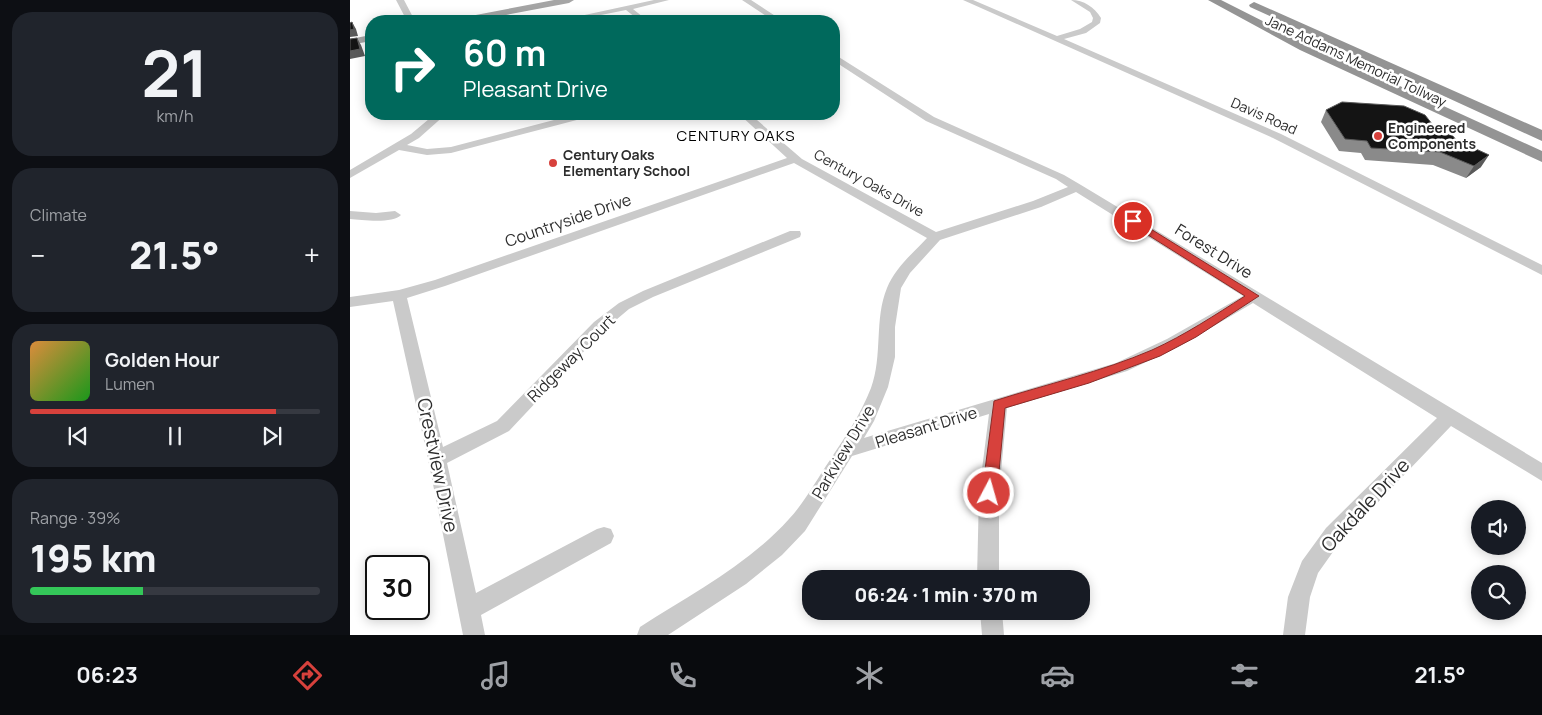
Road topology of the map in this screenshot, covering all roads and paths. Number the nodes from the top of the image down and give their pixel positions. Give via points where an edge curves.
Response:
1 (400, 0) edge
2 (569, 0) edge
3 (665, 0) edge
4 (746, 0) edge
5 (967, 0) edge
6 (1075, 0) edge
7 (1214, 0) edge
8 (1225, 0) edge
9 (1242, 0) edge
10 (1257, 0) edge
11 (628, 8) junction
12 (408, 15) edge
13 (491, 15) edge
14 (592, 15) edge
15 (637, 15) edge
16 (770, 15) edge
17 (365, 39) edge
18 (1057, 39) junction
19 (350, 42) edge
20 (840, 61) edge
21 (434, 120) edge
22 (565, 120) edge
23 (751, 120) edge
24 (1542, 125) edge
25 (1542, 136) edge
26 (397, 147) junction
27 (1542, 148) edge
28 (1542, 157) edge
29 (794, 159) junction
30 (350, 175) edge
31 (1078, 187) junction
32 (350, 215) edge
33 (395, 215) dead end
34 (795, 234) dead end
35 (935, 238) junction
36 (1542, 271) edge
37 (400, 295) junction
38 (1253, 296) junction
39 (350, 302) edge
40 (999, 405) junction
41 (1450, 416) junction
42 (845, 451) junction
43 (437, 459) junction
44 (1542, 473) edge
45 (604, 536) dead end
46 (988, 570) edge
47 (469, 610) junction
48 (992, 620) edge
49 (474, 635) edge
50 (648, 635) edge
51 (993, 635) edge
52 (1294, 635) edge

1 - 12 street
2 - 13 main road
3 - 11 street
4 - 16 street
5 - 18 street, Davis Road
6 - 18 street via 1093,11 1096,23 1084,31
7 - 28 highway via 1304,47
8 - 27 highway, Jane Addams Memorial Tollway
9 - 25 highway, Jane Addams Memorial Tollway
10 - 24 highway
11 - 14 street
11 - 15 street
17 - 19 main road
18 - 36 street, Davis Road via 1277,136
20 - 31 street, Forest Drive via 930,119 1044,168
21 - 26 street
22 - 26 street via 451,150 427,152
23 - 29 street, Century Oaks Drive
26 - 30 street
29 - 35 street, Century Oaks Drive
29 - 37 street, Countryside Drive
31 - 35 street, Parkview Drive
31 - 38 street, Forest Drive
32 - 33 street
34 - 43 street, Ridgeway Court via 624,306 599,326 503,426
35 - 42 street, Parkview Drive via 904,271 894,288 887,327 887,357 880,386 865,421
37 - 39 street, Countryside Drive
37 - 43 street, Crestview Drive
38 - 40 street, Pleasant Drive via 1156,353
38 - 41 street, Forest Drive
40 - 42 street, Pleasant Drive
40 - 46 street via 989,493
41 - 44 street, Forest Drive
41 - 52 street, Oakdale Drive via 1333,535 1309,568 1299,597
42 - 50 street, Parkview Drive via 798,524 775,548 738,577
43 - 47 street, Crestview Drive
45 - 47 street
47 - 49 street, Crestview Drive
48 - 51 street

